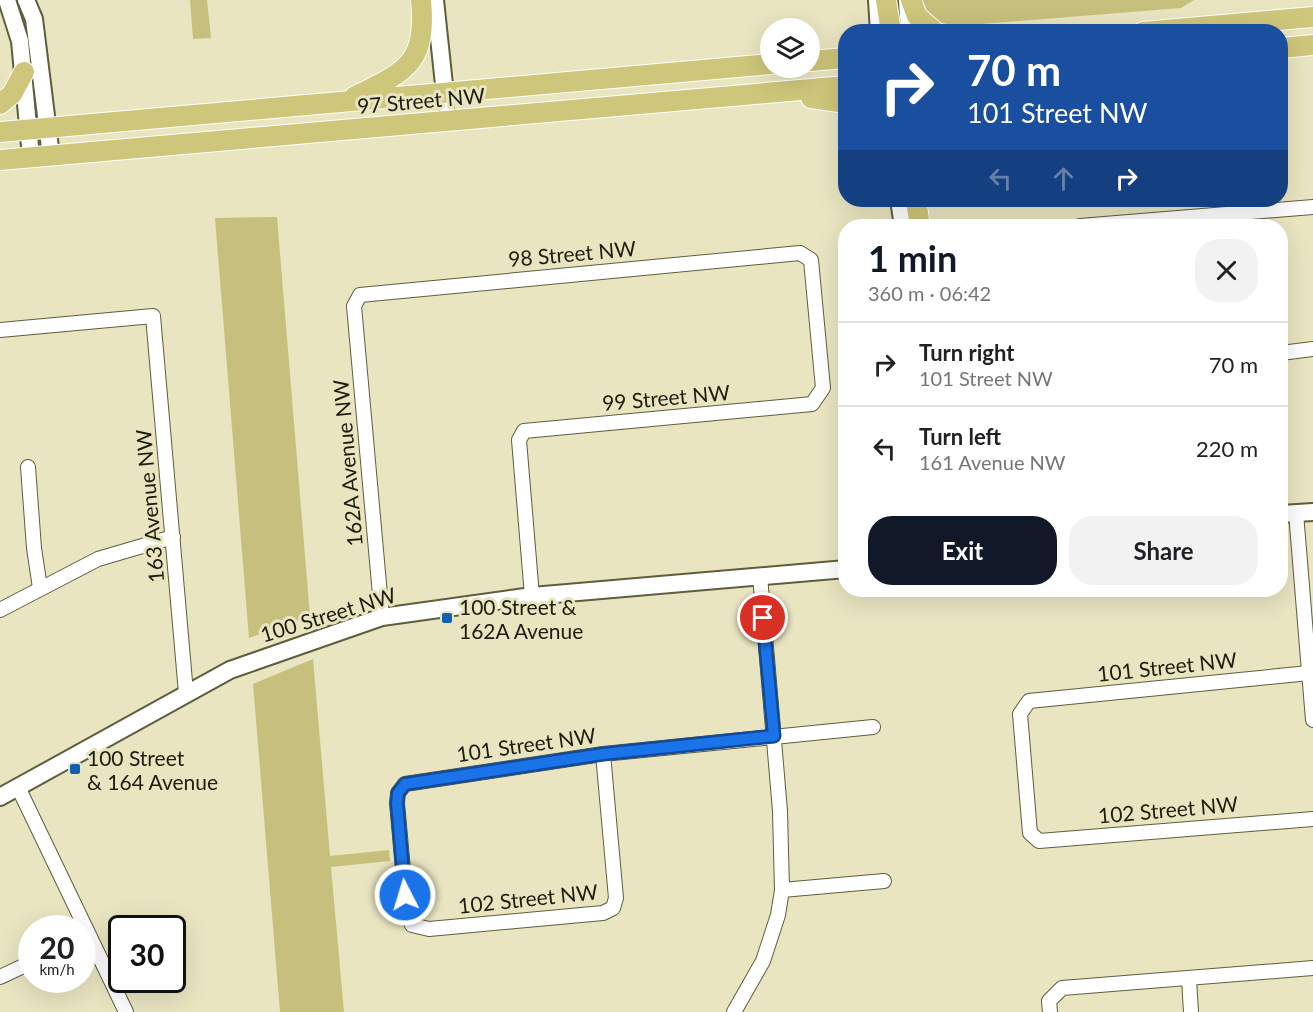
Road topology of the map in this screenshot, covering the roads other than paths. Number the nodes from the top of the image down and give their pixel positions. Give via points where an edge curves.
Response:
1 (7, 0) edge
2 (26, 0) edge
3 (421, 0) edge
4 (435, 0) edge
5 (877, 0) edge
6 (886, 0) edge
7 (909, 0) edge
8 (1313, 17) edge
9 (878, 24) edge
10 (890, 24) edge
11 (909, 24) edge
12 (926, 24) edge
13 (1234, 24) edge
14 (1313, 45) edge
15 (1288, 47) edge
16 (838, 59) edge
17 (820, 60) edge
18 (760, 65) edge
19 (24, 72) junction
20 (838, 87) edge
21 (445, 94) junction
22 (760, 94) junction
23 (343, 102) junction
24 (838, 102) edge
25 (0, 104) edge
26 (448, 122) junction
27 (50, 129) junction
28 (29, 130) junction
29 (0, 132) edge
30 (51, 156) junction
31 (31, 157) junction
32 (0, 160) edge
33 (1313, 207) edge
34 (1166, 219) edge
35 (354, 306) joint
36 (0, 330) edge
37 (1313, 349) edge
38 (1288, 352) edge
39 (812, 404) joint
40 (28, 467) dead end
41 (1297, 513) edge
42 (173, 537) junction
43 (838, 570) edge
44 (760, 576) junction
45 (40, 588) junction
46 (532, 596) junction
47 (0, 610) edge
48 (382, 617) junction
49 (1309, 673) junction
50 (186, 693) junction
51 (1313, 720) edge
52 (873, 727) dead end
53 (774, 736) junction
54 (603, 754) junction
55 (18, 787) junction
56 (0, 797) edge
57 (1313, 819) edge
58 (1030, 833) joint
59 (884, 881) dead end
60 (782, 890) junction
61 (76, 915) edge
62 (412, 925) joint
63 (96, 955) edge
64 (1313, 968) edge
65 (18, 969) edge
66 (0, 977) edge
67 (1189, 979) junction
68 (126, 1012) edge
69 (734, 1012) edge
70 (1050, 1012) edge
71 (1191, 1012) edge

1 - 19 street via 20,41
2 - 27 street via 34,19
3 - 23 main road via 419,49 400,74
4 - 21 street
5 - 9 street
6 - 10 main road
7 - 11 street
7 - 12 main road
8 - 13 main road
14 - 15 main road
16 - 17 main road
18 - 21 main road, 97 Street NW
19 - 25 main road via 12,94
19 - 28 street
20 - 22 main road, 97 Street NW
21 - 23 main road, 97 Street NW
21 - 26 street
22 - 24 main road
22 - 26 main road, 97 Street NW
23 - 27 main road, 97 Street NW
26 - 30 main road, 97 Street NW
27 - 28 main road, 97 Street NW
27 - 30 street
28 - 29 main road, 97 Street NW
28 - 31 street
30 - 31 main road, 97 Street NW
31 - 32 main road, 97 Street NW
33 - 34 street
35 - 39 street, 98 Street NW via 360,295 800,253 811,260 823,388
35 - 48 street, 162A Avenue NW
36 - 42 street, 163 Avenue NW via 153,316
37 - 38 street
39 - 46 street, 99 Street NW via 524,431 519,440
40 - 45 street via 33,548
41 - 49 street
42 - 45 street via 98,559
42 - 50 street, 163 Avenue NW
43 - 44 street, 100 Street NW
44 - 46 street, 100 Street NW
44 - 53 street
45 - 47 street
46 - 48 street, 100 Street NW
48 - 50 street, 100 Street NW via 253,661
49 - 51 street
49 - 58 street, 101 Street NW via 1029,701 1020,714
50 - 55 street, 100 Street NW
52 - 53 street, 101 Street NW
53 - 54 street, 101 Street NW
53 - 60 street
54 - 62 street, 101 Street NW via 412,781 401,787 397,803 401,857 406,914
54 - 62 street, 102 Street NW via 616,898 613,908 603,913 429,929
55 - 56 street, 100 Street NW
55 - 61 street
57 - 58 street, 102 Street NW via 1039,841
59 - 60 street
60 - 69 street via 771,940 754,981
63 - 68 street
64 - 67 street
65 - 66 street
67 - 70 street via 1062,988 1049,1001
67 - 71 street

